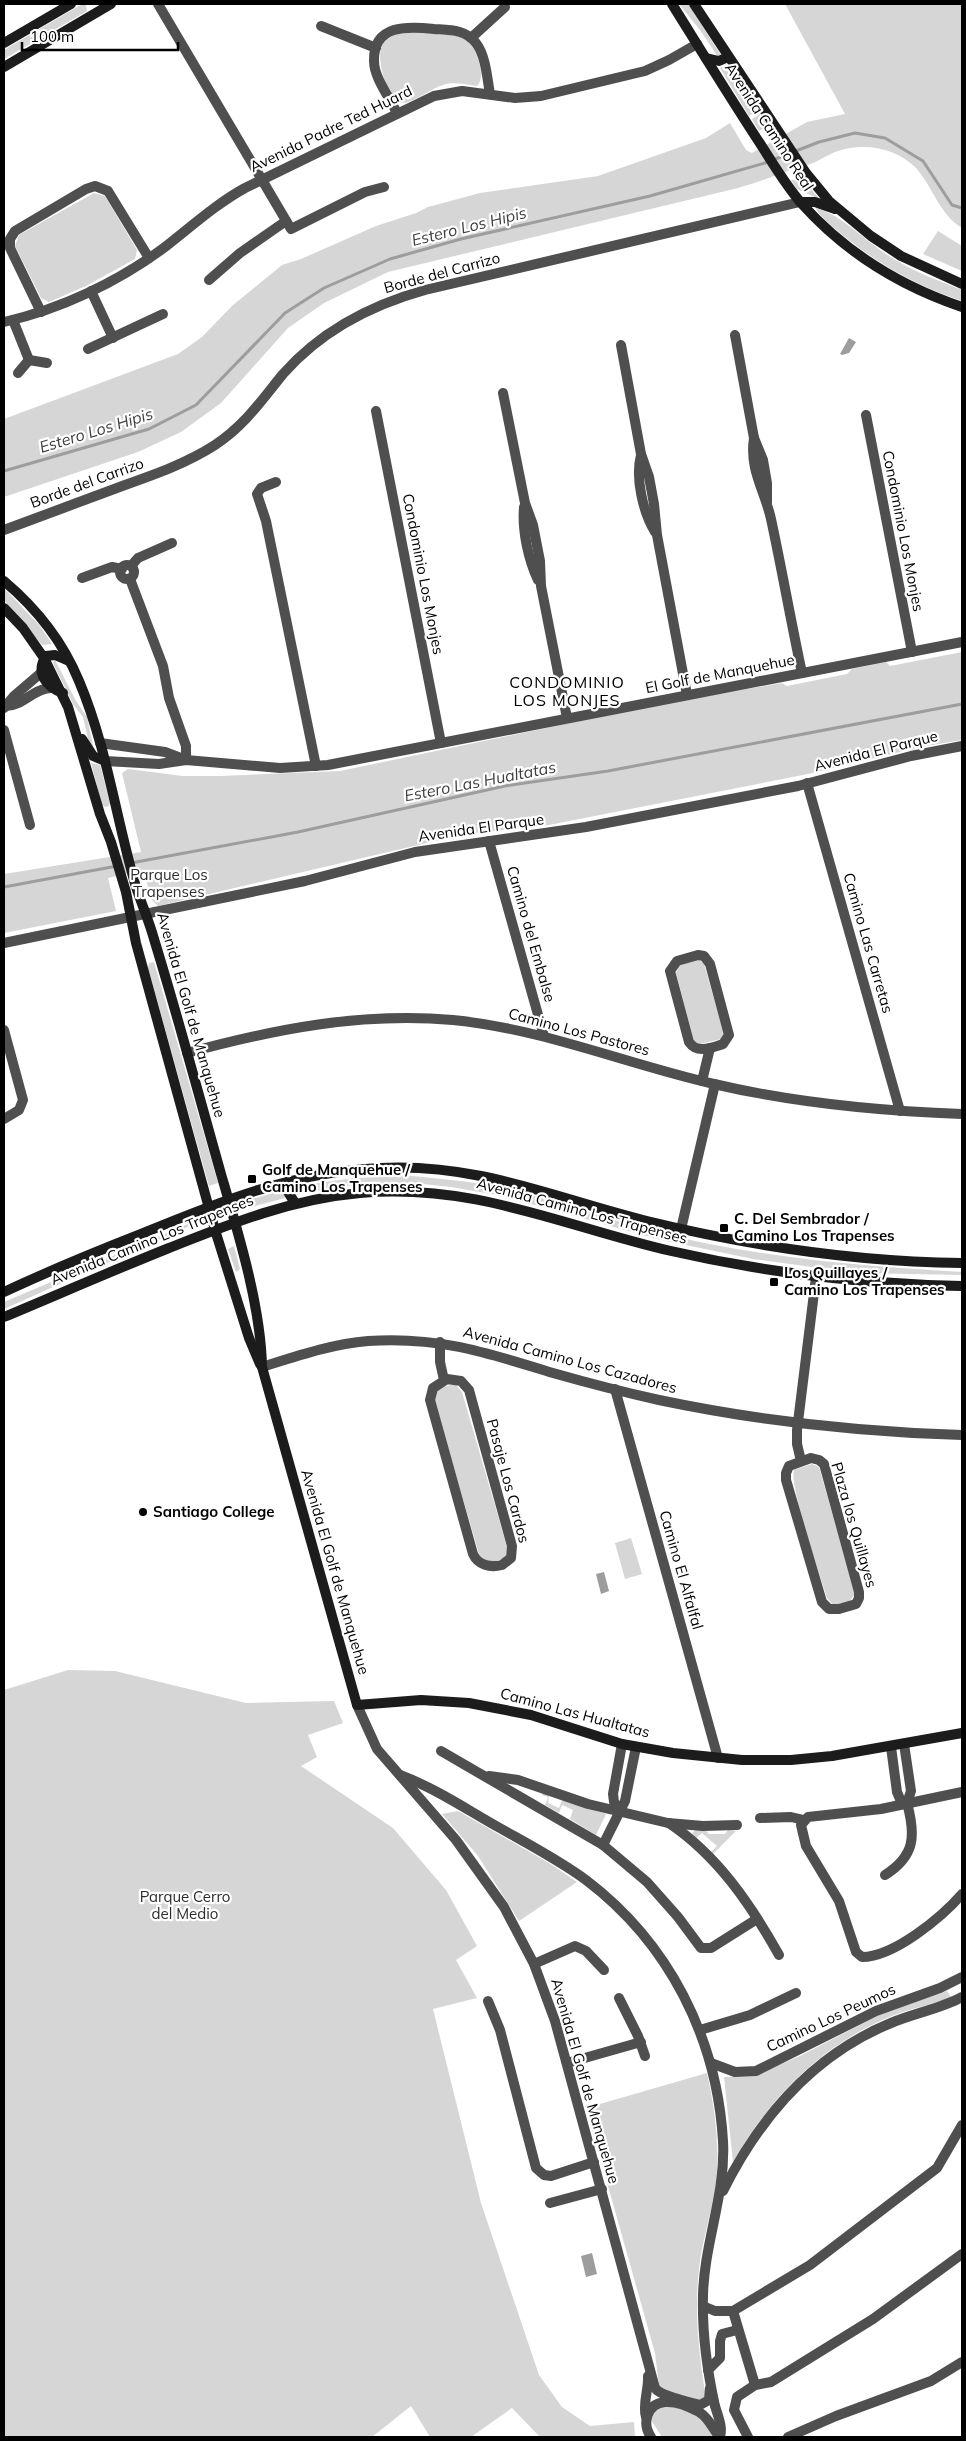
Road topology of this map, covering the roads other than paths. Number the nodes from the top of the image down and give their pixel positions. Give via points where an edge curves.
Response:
1 (71, 4) edge
2 (111, 4) edge
3 (158, 4) edge
4 (672, 4) edge
5 (694, 4) edge
6 (98, 7) edge
7 (506, 8) dead end
8 (321, 26) dead end
9 (471, 38) junction
10 (4, 43) edge
11 (697, 44) junction
12 (376, 48) junction
13 (706, 58) junction
14 (728, 58) junction
15 (4, 67) edge
16 (490, 94) junction
17 (397, 113) junction
18 (262, 179) junction
19 (384, 186) dead end
20 (800, 202) junction
21 (841, 211) junction
22 (288, 225) junction
23 (149, 258) junction
24 (209, 280) dead end
25 (962, 284) edge
26 (91, 291) junction
27 (962, 307) edge
28 (41, 312) junction
29 (163, 314) dead end
30 (8, 321) edge
31 (736, 335) dead end
32 (113, 338) junction
33 (621, 345) dead end
34 (88, 349) dead end
35 (29, 360) junction
36 (48, 363) dead end
37 (18, 373) dead end
38 (503, 393) dead end
39 (376, 411) dead end
40 (866, 415) dead end
41 (276, 482) dead end
42 (4, 530) edge
43 (172, 543) dead end
44 (126, 567) junction
45 (82, 578) dead end
46 (4, 581) edge
47 (4, 608) edge
48 (962, 642) edge
49 (912, 652) junction
50 (44, 658) junction
51 (70, 662) junction
52 (42, 672) junction
53 (802, 673) junction
54 (51, 688) junction
55 (63, 693) junction
56 (687, 695) junction
57 (5, 707) edge
58 (567, 718) junction
59 (74, 725) junction
60 (4, 730) edge
61 (100, 743) junction
62 (441, 743) junction
63 (962, 746) edge
64 (186, 760) junction
65 (105, 761) junction
66 (316, 766) junction
67 (807, 784) junction
68 (30, 825) dead end
69 (490, 841) junction
70 (147, 915) junction
71 (131, 918) junction
72 (4, 943) edge
73 (4, 1030) edge
74 (544, 1036) junction
75 (710, 1048) junction
76 (187, 1053) junction
77 (702, 1081) junction
78 (715, 1084) junction
79 (900, 1111) junction
80 (962, 1114) edge
81 (4, 1119) edge
82 (290, 1180) junction
83 (228, 1199) junction
84 (295, 1203) junction
85 (209, 1206) junction
86 (234, 1222) junction
87 (681, 1229) junction
88 (215, 1230) junction
89 (962, 1263) edge
90 (816, 1277) junction
91 (961, 1285) edge
92 (4, 1292) edge
93 (4, 1317) edge
94 (440, 1342) junction
95 (262, 1367) junction
96 (444, 1380) junction
97 (615, 1390) junction
98 (798, 1424) junction
99 (962, 1436) edge
100 (801, 1461) junction
101 (357, 1706) junction
102 (962, 1733) edge
103 (622, 1744) junction
104 (904, 1744) junction
105 (636, 1747) junction
106 (890, 1747) junction
107 (441, 1751) dead end
108 (718, 1758) junction
109 (400, 1775) junction
110 (486, 1776) junction
111 (962, 1792) edge
112 (907, 1803) junction
113 (620, 1810) junction
114 (760, 1818) dead end
115 (804, 1820) junction
116 (668, 1823) junction
117 (737, 1825) dead end
118 (603, 1845) junction
119 (885, 1875) dead end
120 (962, 1894) edge
121 (757, 1919) junction
122 (779, 1955) dead end
123 (534, 1964) junction
124 (604, 1970) dead end
125 (962, 1977) edge
126 (796, 1993) dead end
127 (962, 1997) edge
128 (619, 1998) dead end
129 (488, 2001) dead end
130 (700, 2030) junction
131 (641, 2042) junction
132 (645, 2056) dead end
133 (567, 2062) junction
134 (711, 2063) junction
135 (962, 2125) edge
136 (594, 2162) junction
137 (602, 2190) junction
138 (719, 2199) junction
139 (550, 2203) dead end
140 (962, 2254) edge
141 (703, 2306) junction
142 (733, 2311) junction
143 (737, 2330) junction
144 (962, 2362) edge
145 (708, 2370) junction
146 (650, 2373) junction
147 (755, 2385) junction
148 (710, 2388) junction
149 (646, 2417) junction
150 (651, 2437) edge
151 (720, 2437) edge
152 (748, 2437) edge
153 (788, 2437) edge

1 - 10 main road
2 - 6 main road
3 - 18 street
4 - 11 main road, Avenida Camino Real
5 - 14 main road, Avenida Camino Real
6 - 15 main road
7 - 9 street
8 - 12 street
9 - 12 street via 459,32 403,26 384,36
9 - 16 street via 481,53
11 - 13 main road, Avenida Camino Real
11 - 16 street, Avenida Padre Ted Huard via 637,73 532,98
12 - 17 street via 376,70
13 - 14 main road via 718,61
13 - 20 main road, Avenida Camino Real
14 - 21 main road, Avenida Camino Real via 806,173
16 - 17 street, Avenida Padre Ted Huard via 462,91 444,94
17 - 18 street, Avenida Padre Ted Huard
18 - 22 street
18 - 23 street, Avenida Padre Ted Huard via 219,204
19 - 22 street
20 - 21 main road via 815,202
20 - 27 main road, Avenida Camino Real via 834,236 876,267 920,291
20 - 42 street, Borde del Carrizo via 389,301 323,338 289,369 245,420 200,454
21 - 25 main road via 901,256
22 - 24 street via 240,253
23 - 26 street, Avenida Padre Ted Huard
23 - 28 street via 108,191 95,186 86,189 18,228 10,239 10,248
26 - 28 street, Avenida Padre Ted Huard
26 - 32 street
28 - 30 street, Avenida Padre Ted Huard
29 - 32 street
30 - 35 street
31 - 53 street via 754,438 753,456 758,484 767,503
32 - 34 street
33 - 56 street via 641,454 649,477
35 - 36 street
35 - 37 street
38 - 58 street via 524,503 528,543 541,586
39 - 62 street, Condominio Los Monjes
40 - 49 street, Condominio Los Monjes
41 - 66 street via 261,488 257,494 266,521
43 - 44 street
44 - 45 street via 112,567
44 - 64 street via 122,576 130,579 163,666 169,698 186,746
46 - 51 main road, Avenida El Golf de Manquehue via 39,616
47 - 50 main road, Avenida El Golf de Manquehue
48 - 49 street, El Golf de Manquehue
49 - 53 street, El Golf de Manquehue
50 - 51 main road via 55,655
50 - 52 main road
50 - 55 main road, Avenida El Golf de Manquehue
51 - 61 main road, Avenida El Golf de Manquehue via 86,698
52 - 54 main road
52 - 57 street
53 - 56 street, El Golf de Manquehue
54 - 55 main road
54 - 57 street via 41,689 17,704
55 - 59 main road, Avenida El Golf de Manquehue
56 - 58 street, El Golf de Manquehue
58 - 62 street, El Golf de Manquehue
59 - 65 main road via 93,756
59 - 71 main road, Avenida El Golf de Manquehue via 100,814 112,842
60 - 68 street
61 - 64 street, El Golf de Manquehue via 165,752
61 - 65 main road, Avenida El Golf de Manquehue
62 - 66 street, El Golf de Manquehue
63 - 67 street, Avenida El Parque
64 - 65 street, El Golf de Manquehue via 159,764
64 - 66 street, El Golf de Manquehue via 262,767
65 - 70 main road, Avenida El Golf de Manquehue
67 - 69 street, Avenida El Parque via 558,832
67 - 79 street, Camino Las Carretas
69 - 70 street, Avenida El Parque via 415,852 305,881
69 - 74 street, Camino del Embalse
70 - 71 street, Avenida El Parque
70 - 76 main road, Avenida El Golf de Manquehue
71 - 72 street, Avenida El Parque
71 - 85 main road, Avenida El Golf de Manquehue
73 - 81 street via 23,1100 19,1110
74 - 76 street, Camino Los Pastores via 501,1026 451,1020 372,1019 289,1028
74 - 77 street, Camino Los Pastores
75 - 75 street via 726,1043 729,1032 708,961 701,955 695,955 674,963 671,975 689,1042 696,1049
75 - 77 street
76 - 83 main road, Avenida El Golf de Manquehue
77 - 78 street, Camino Los Pastores
78 - 79 street, Camino Los Pastores via 783,1097
78 - 87 street
79 - 80 street, Camino Los Pastores
82 - 83 main road, Avenida Camino Los Trapenses
82 - 84 main road via 288,1192
82 - 87 main road, Avenida Camino Los Trapenses via 381,1168 450,1170 516,1182
83 - 85 main road, Avenida Camino Los Trapenses
83 - 86 main road, Avenida El Golf de Manquehue
84 - 86 main road, Avenida Camino Los Trapenses
84 - 90 main road, Avenida Camino Los Trapenses via 383,1191 466,1196 672,1251
85 - 88 main road, Avenida El Golf de Manquehue
85 - 92 main road, Avenida Camino Los Trapenses
86 - 88 main road, Avenida Camino Los Trapenses
86 - 95 main road, Avenida El Golf de Manquehue via 259,1335
87 - 89 main road, Avenida Camino Los Trapenses via 818,1252 895,1261
88 - 93 main road, Avenida Camino Los Trapenses
88 - 95 main road, Avenida El Golf de Manquehue via 249,1338
90 - 91 main road, Avenida Camino Los Trapenses via 890,1284
90 - 98 street
94 - 95 street, Avenida Camino Los Cazadores via 390,1340 347,1344
94 - 96 street
94 - 97 street, Avenida Camino Los Cazadores
95 - 101 main road, Avenida El Golf de Manquehue
96 - 96 street, Pasaje Los Cardos via 433,1388 430,1400 473,1554 481,1563 502,1566 511,1558 512,1546 469,1390 457,1379
97 - 98 street, Avenida Camino Los Cazadores via 707,1410
97 - 108 street, Camino El Alfalfal
98 - 99 street, Avenida Camino Los Cazadores
98 - 100 street via 797,1444
100 - 100 street, Plaza los Quillayes via 789,1466 786,1480 822,1602 832,1610 853,1606 860,1592 824,1464 817,1458
101 - 103 main road, Camino Las Hualtatas via 421,1700 492,1706
101 - 109 street, Avenida El Golf de Manquehue via 377,1749
102 - 104 main road, Camino Las Hualtatas
103 - 105 main road, Camino Las Hualtatas
103 - 113 street via 613,1794
104 - 106 main road, Camino Las Hualtatas
104 - 112 street via 911,1795
105 - 108 main road, Camino Las Hualtatas
105 - 113 street via 626,1801
106 - 108 main road, Camino Las Hualtatas via 791,1760
106 - 112 street via 898,1796
107 - 110 street
109 - 123 street, Avenida El Golf de Manquehue via 482,1874 514,1924
109 - 130 street, Avenida El Golf de Manquehue via 426,1786 558,1862 610,1900 665,1963
110 - 113 street via 518,1780 588,1804
110 - 118 street
111 - 112 street
112 - 115 street
112 - 119 street via 913,1831 910,1849
113 - 116 street
113 - 118 street
114 - 115 street
115 - 120 street via 801,1828 806,1846 839,1901 856,1952 862,1957 888,1950 908,1939 936,1919
116 - 117 street
116 - 121 street via 710,1857
118 - 121 street via 647,1882 702,1948 711,1948
121 - 122 street
123 - 124 street via 575,1946 586,1950
123 - 133 street, Avenida El Golf de Manquehue
125 - 134 street, Camino Los Peumos via 876,2011 756,2071 735,2072
126 - 130 street via 750,2015
127 - 138 street, Camino Los Peumos via 872,2032 836,2052 807,2074 757,2131
128 - 131 street
129 - 136 street via 500,2030 536,2168 551,2176
130 - 134 street, Avenida El Golf de Manquehue
131 - 132 street
131 - 133 street
133 - 136 street, Avenida El Golf de Manquehue
134 - 138 street, Avenida El Golf de Manquehue via 723,2143
135 - 142 street via 934,2172 810,2265
136 - 137 street, Avenida El Golf de Manquehue
137 - 139 street
137 - 146 street, Avenida El Golf de Manquehue
138 - 141 street, Avenida El Golf de Manquehue via 707,2257
140 - 147 street via 873,2319 771,2382
141 - 142 street via 715,2311
141 - 145 street, Avenida El Golf de Manquehue
142 - 143 street
143 - 145 street via 722,2334 720,2358
143 - 147 street
144 - 153 street via 931,2381
145 - 148 street, Avenida El Golf de Manquehue
146 - 148 street, Avenida El Golf de Manquehue via 655,2388 661,2394 700,2406 709,2400
146 - 149 street, Avenida El Golf de Manquehue via 644,2411
147 - 152 street via 737,2397 734,2404 735,2413
148 - 151 street, Avenida El Golf de Manquehue via 721,2427
149 - 150 street, Avenida El Golf de Manquehue via 645,2426
149 - 151 street via 663,2402 675,2403 700,2413

